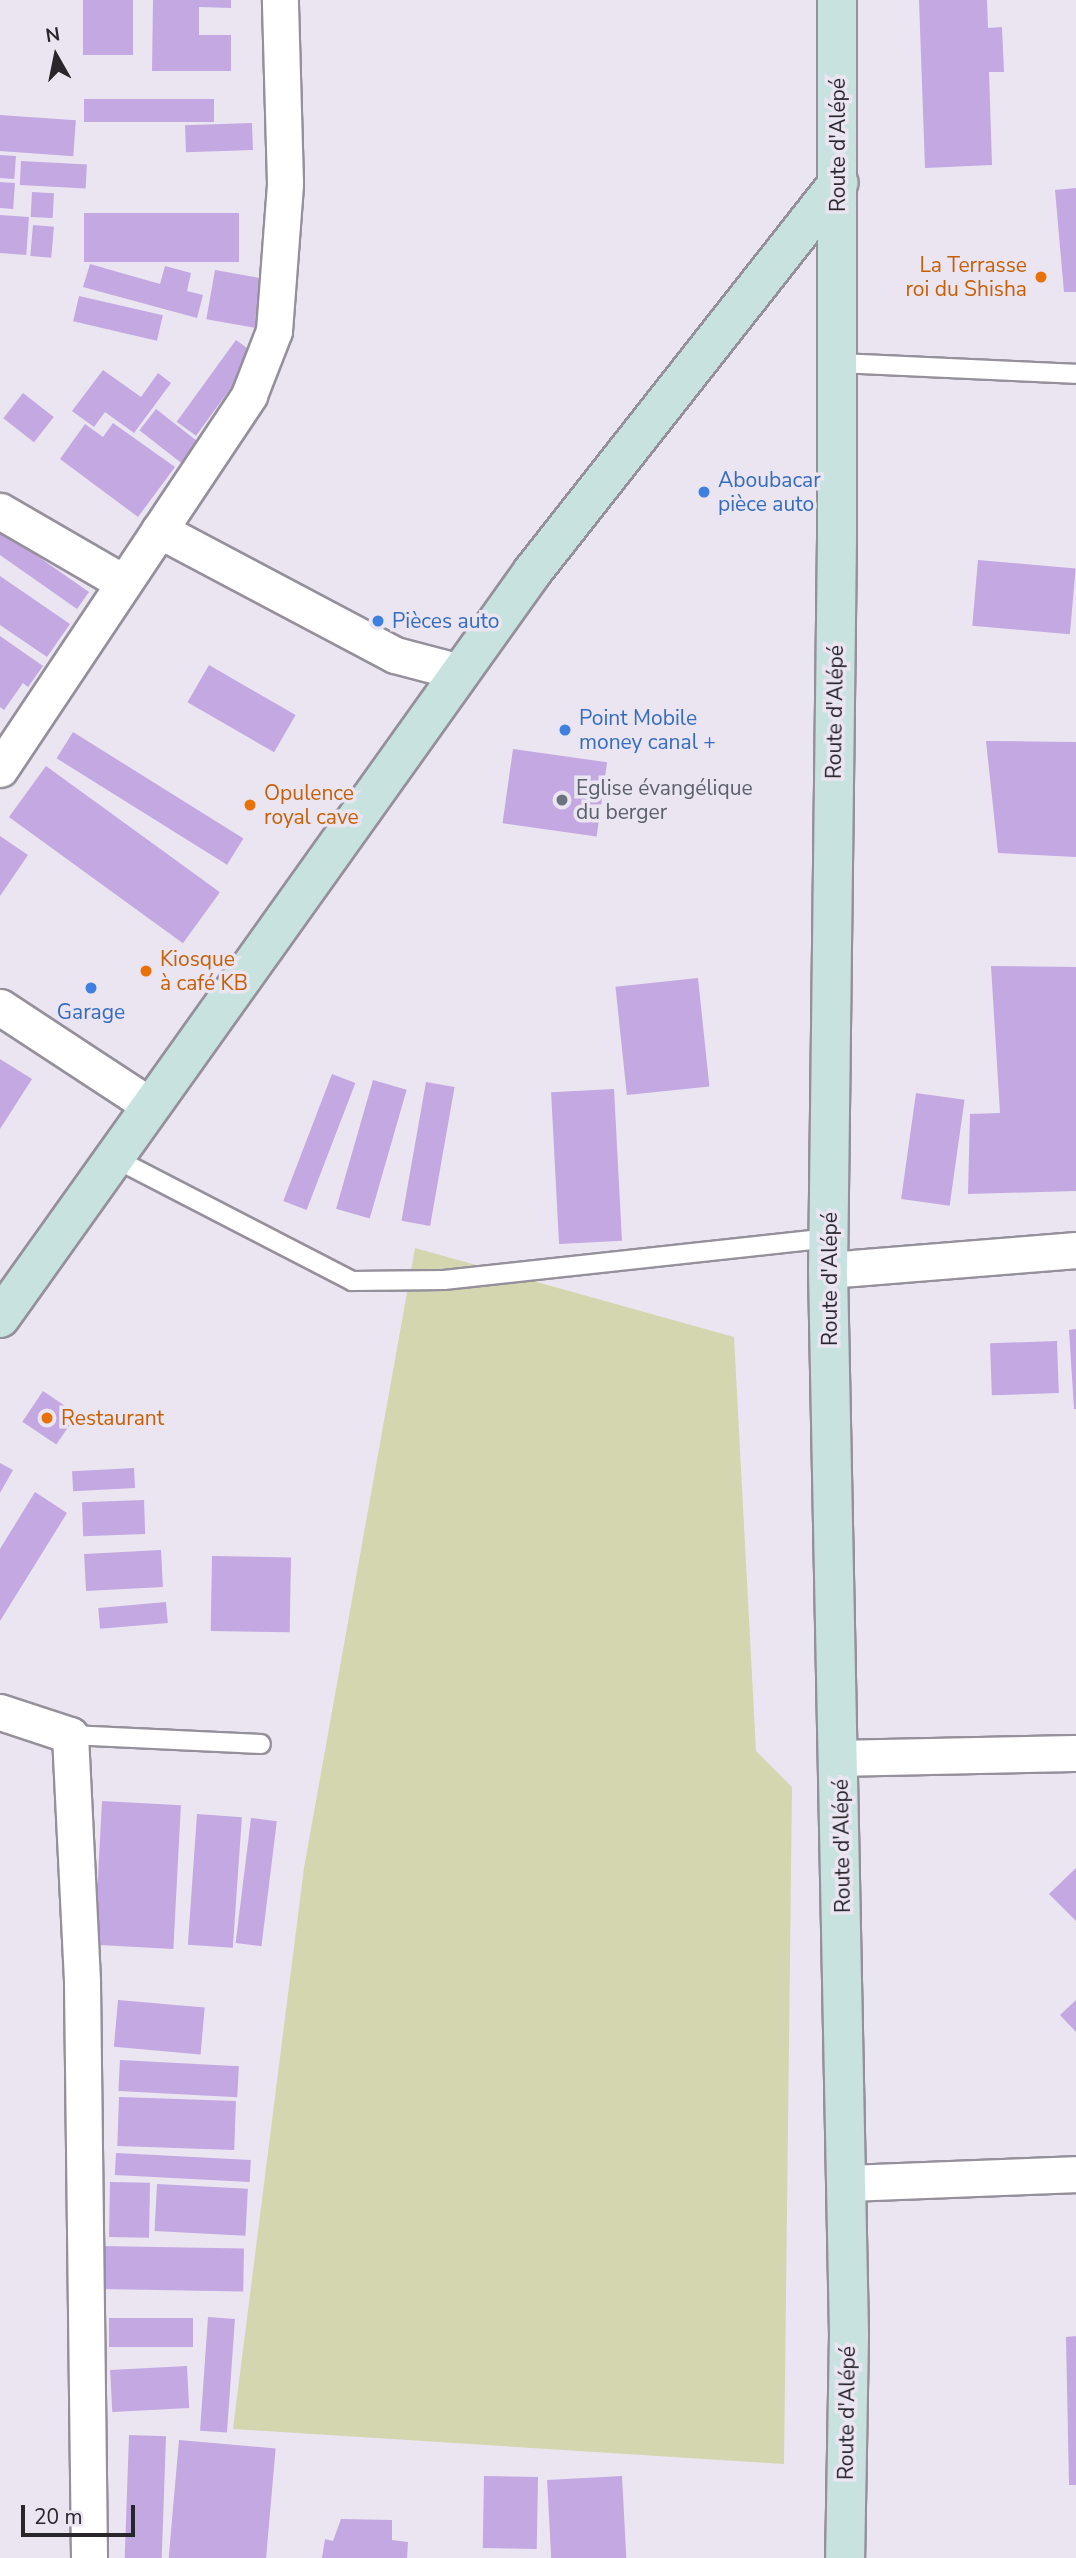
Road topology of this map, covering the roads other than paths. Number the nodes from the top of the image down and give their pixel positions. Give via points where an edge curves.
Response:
1 (280, 0) edge
2 (837, 0) edge
3 (838, 183) junction
4 (837, 363) junction
5 (1076, 374) edge
6 (0, 511) edge
7 (159, 530) junction
8 (124, 583) junction
9 (460, 672) junction
10 (0, 769) edge
11 (0, 1007) edge
12 (149, 1105) junction
13 (112, 1157) junction
14 (1076, 1250) edge
15 (828, 1254) junction
16 (0, 1318) edge
17 (0, 1712) edge
18 (70, 1735) junction
19 (261, 1744) dead end
20 (1076, 1753) edge
21 (840, 1759) junction
22 (1076, 2174) edge
23 (846, 2183) junction
24 (89, 2558) edge
25 (845, 2558) edge

1 - 7 street via 285,183 274,331 249,395
2 - 3 main road, Route d'Alépé
3 - 4 main road, Route d'Alépé
3 - 9 main road via 533,571
4 - 5 lane
4 - 15 main road, Route d'Alépé
6 - 8 street
7 - 8 street
7 - 9 street via 396,655
8 - 10 street
9 - 12 main road
11 - 12 street
12 - 13 main road
13 - 15 lane via 352,1281 444,1280
13 - 16 main road
14 - 15 street
15 - 21 main road, Route d'Alépé
17 - 18 street
18 - 19 lane
18 - 24 street via 82,1984
20 - 21 street
21 - 23 main road, Route d'Alépé
22 - 23 street
23 - 25 main road, Route d'Alépé

